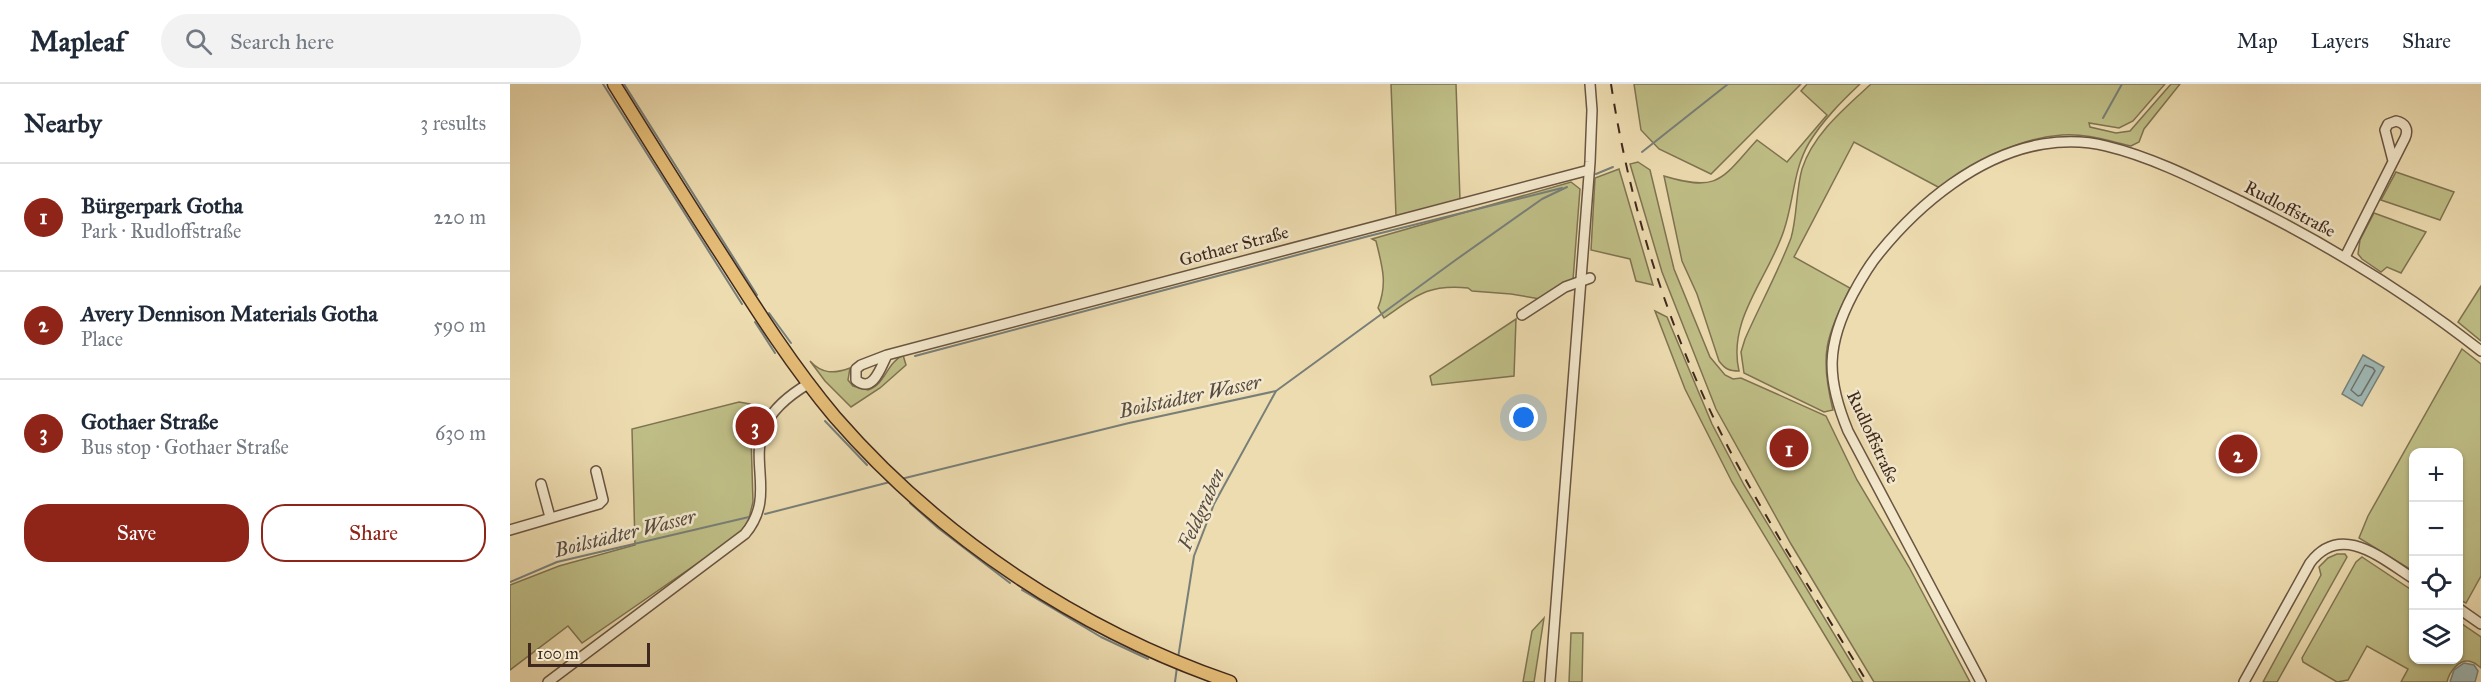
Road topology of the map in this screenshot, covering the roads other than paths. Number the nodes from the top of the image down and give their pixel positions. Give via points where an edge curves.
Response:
1 (614, 84) edge
2 (1590, 84) edge
3 (2393, 161) dead end
4 (1589, 170) junction
5 (2344, 257) junction
6 (1585, 280) junction
7 (1522, 315) dead end
8 (2481, 351) edge
9 (887, 355) dead end
10 (808, 384) junction
11 (596, 471) dead end
12 (541, 484) dead end
13 (550, 517) junction
14 (510, 530) edge
15 (2409, 576) edge
16 (2461, 610) edge
17 (2481, 624) edge
18 (548, 682) edge
19 (1230, 682) edge
20 (1550, 682) edge
21 (1981, 682) edge
22 (2244, 682) edge

1 - 10 main road via 756,310
2 - 4 street
3 - 5 street, Rudloffstraße
4 - 6 street
4 - 9 street, Gothaer Straße
5 - 8 street, Rudloffstraße
5 - 21 street, Rudloffstraße via 2297,229 2182,174 2106,146 2076,142 2030,147 1981,167 1926,204 1887,244 1862,278 1837,329 1830,367 1834,395 1848,431
6 - 7 street via 1565,287
6 - 20 street
10 - 18 street via 780,403 765,425 759,451 758,511 746,534
10 - 19 main road via 903,486 952,529 1035,589 1164,657
11 - 13 street via 603,500
12 - 13 street
13 - 14 street
15 - 22 street via 2359,547 2331,545 2310,563
16 - 17 street

